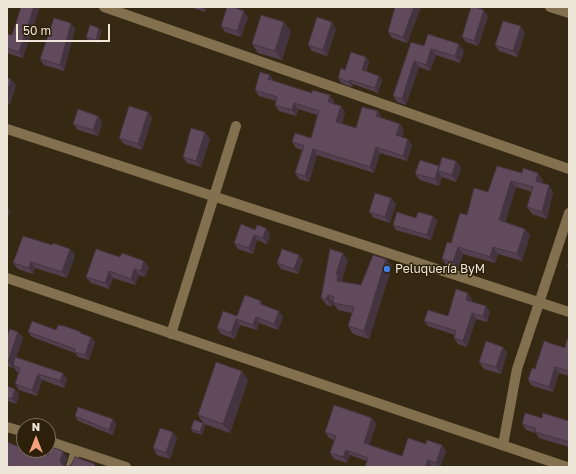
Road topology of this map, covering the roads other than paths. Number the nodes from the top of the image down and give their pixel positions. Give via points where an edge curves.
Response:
1 (104, 7) edge
2 (550, 7) edge
3 (569, 13) edge
4 (236, 126) dead end
5 (7, 129) edge
6 (569, 169) edge
7 (214, 196) junction
8 (569, 213) edge
9 (7, 278) edge
10 (539, 302) junction
11 (569, 312) edge
12 (171, 334) junction
13 (56, 443) edge
14 (503, 445) junction
15 (76, 450) junction
16 (71, 467) edge
17 (126, 467) edge
18 (567, 467) edge

1 - 6 street
2 - 3 street
4 - 7 street
5 - 7 street
7 - 10 street
7 - 12 street
8 - 10 street
9 - 12 street
10 - 11 street
10 - 14 street via 517,369
12 - 14 street
13 - 15 street
14 - 18 street
15 - 16 street
15 - 17 street

